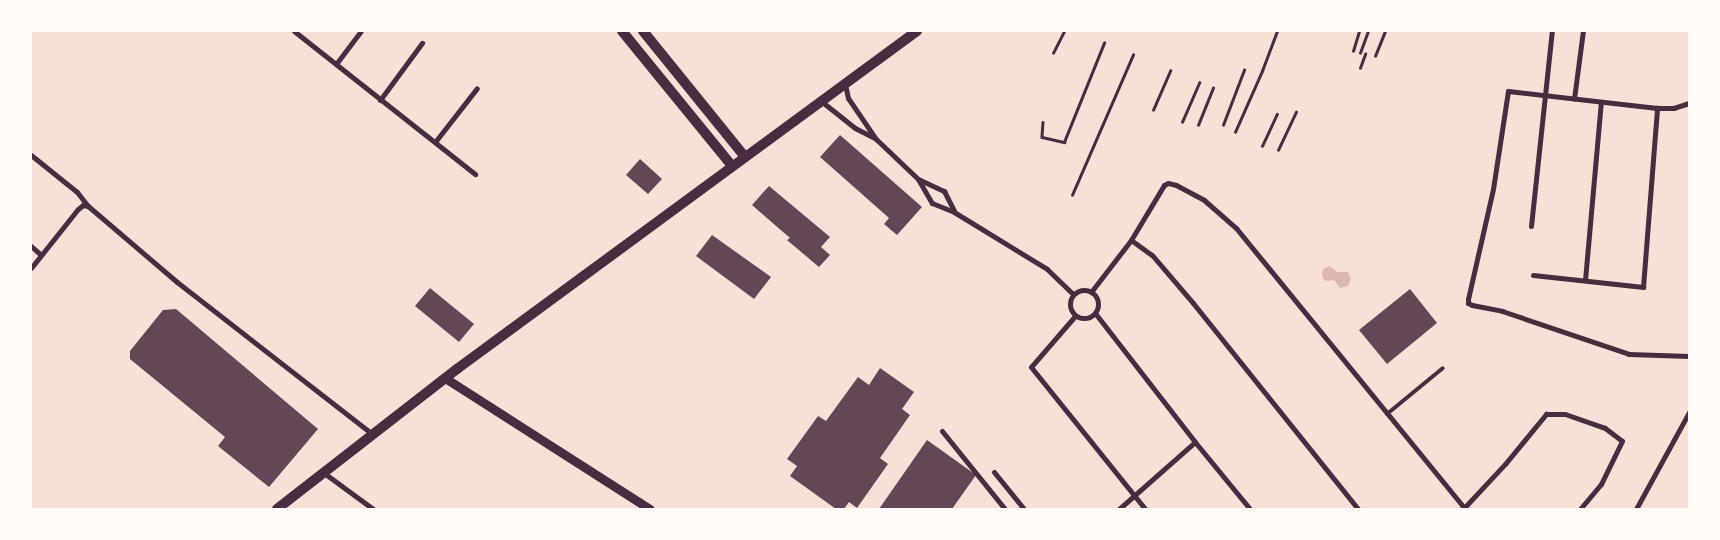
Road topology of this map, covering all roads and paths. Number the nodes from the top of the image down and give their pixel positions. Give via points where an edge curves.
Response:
1 (294, 31) edge
2 (362, 31) edge
3 (622, 31) edge
4 (643, 31) edge
5 (917, 31) edge
6 (1064, 31) edge
7 (1277, 31) edge
8 (1359, 31) edge
9 (1368, 31) edge
10 (1385, 31) edge
11 (1552, 31) edge
12 (1583, 31) edge
13 (422, 43) dead end
14 (1104, 43) dead end
15 (1352, 51) dead end
16 (1053, 53) dead end
17 (1360, 53) dead end
18 (1365, 54) dead end
19 (1133, 55) dead end
20 (1375, 56) dead end
21 (336, 64) junction
22 (1360, 68) dead end
23 (1244, 70) dead end
24 (1170, 71) dead end
25 (1199, 83) dead end
26 (845, 84) junction
27 (477, 88) dead end
28 (1213, 88) dead end
29 (1544, 96) junction
30 (1574, 99) junction
31 (380, 100) junction
32 (821, 101) junction
33 (1601, 102) junction
34 (1689, 103) edge
35 (1657, 108) junction
36 (1153, 110) dead end
37 (1296, 112) dead end
38 (1277, 114) dead end
39 (1043, 122) dead end
40 (1182, 122) dead end
41 (1198, 125) dead end
42 (1223, 125) dead end
43 (1235, 132) dead end
44 (876, 138) junction
45 (435, 142) junction
46 (1262, 146) dead end
47 (1278, 150) dead end
48 (31, 155) edge
49 (745, 156) junction
50 (732, 166) junction
51 (475, 174) dead end
52 (918, 178) junction
53 (1072, 195) dead end
54 (85, 205) junction
55 (954, 212) junction
56 (1530, 226) dead end
57 (1131, 240) junction
58 (31, 246) edge
59 (42, 254) junction
60 (31, 268) edge
61 (1533, 275) dead end
62 (1585, 280) junction
63 (1092, 292) junction
64 (1073, 294) junction
65 (1095, 313) junction
66 (1075, 316) junction
67 (1689, 356) edge
68 (1443, 368) dead end
69 (445, 378) junction
70 (1689, 412) edge
71 (1387, 414) junction
72 (942, 430) dead end
73 (372, 434) junction
74 (1194, 442) junction
75 (994, 472) dead end
76 (324, 473) junction
77 (1135, 496) junction
78 (1463, 508) edge
79 (277, 509) edge
80 (373, 509) edge
81 (650, 509) edge
82 (1005, 509) edge
83 (1024, 509) edge
84 (1119, 509) edge
85 (1145, 509) edge
86 (1250, 509) edge
87 (1358, 509) edge
88 (1580, 509) edge
89 (1636, 509) edge

1 - 21 street
2 - 21 street
3 - 50 main road
4 - 49 main road
5 - 26 main road
6 - 16 path
7 - 43 path
8 - 15 path
9 - 17 path
10 - 20 path
11 - 29 street
12 - 30 street
13 - 31 street
14 - 39 path via 1064,142 1042,137
18 - 22 path
19 - 53 path
21 - 31 street
23 - 42 path
24 - 36 path
25 - 40 path
26 - 32 main road
26 - 44 street via 848,98
27 - 45 street
28 - 41 path
29 - 30 street
29 - 56 street
29 - 67 street via 1508,91 1468,303 1502,311 1630,354
30 - 33 street
31 - 45 street
32 - 44 street via 855,128
32 - 49 main road
33 - 35 street
33 - 62 street
34 - 35 street via 1674,108
35 - 62 street via 1643,287
37 - 47 path
38 - 46 path
44 - 52 street
45 - 51 street
48 - 54 street via 77,192
49 - 50 main road
50 - 69 main road
52 - 55 street via 944,191
52 - 55 street via 932,203
54 - 59 street
54 - 73 street via 184,288
55 - 64 street via 1047,269
57 - 63 street
57 - 71 street via 1164,185 1176,185 1204,200 1236,228
57 - 87 street via 1152,255 1193,303
58 - 59 street
59 - 60 street
61 - 62 street
63 - 64 street via 1082,289
63 - 65 street via 1098,302
64 - 66 street via 1069,303
65 - 66 street via 1088,318
65 - 74 street
66 - 77 street via 1031,367
68 - 71 lane
69 - 73 main road
69 - 81 street
70 - 89 street
71 - 78 street
72 - 82 street
73 - 76 main road
74 - 77 street
74 - 86 street
75 - 83 street
76 - 79 main road
76 - 80 street
77 - 84 street
77 - 85 street
78 - 88 street via 1546,414 1565,414 1605,428 1622,441 1601,484

